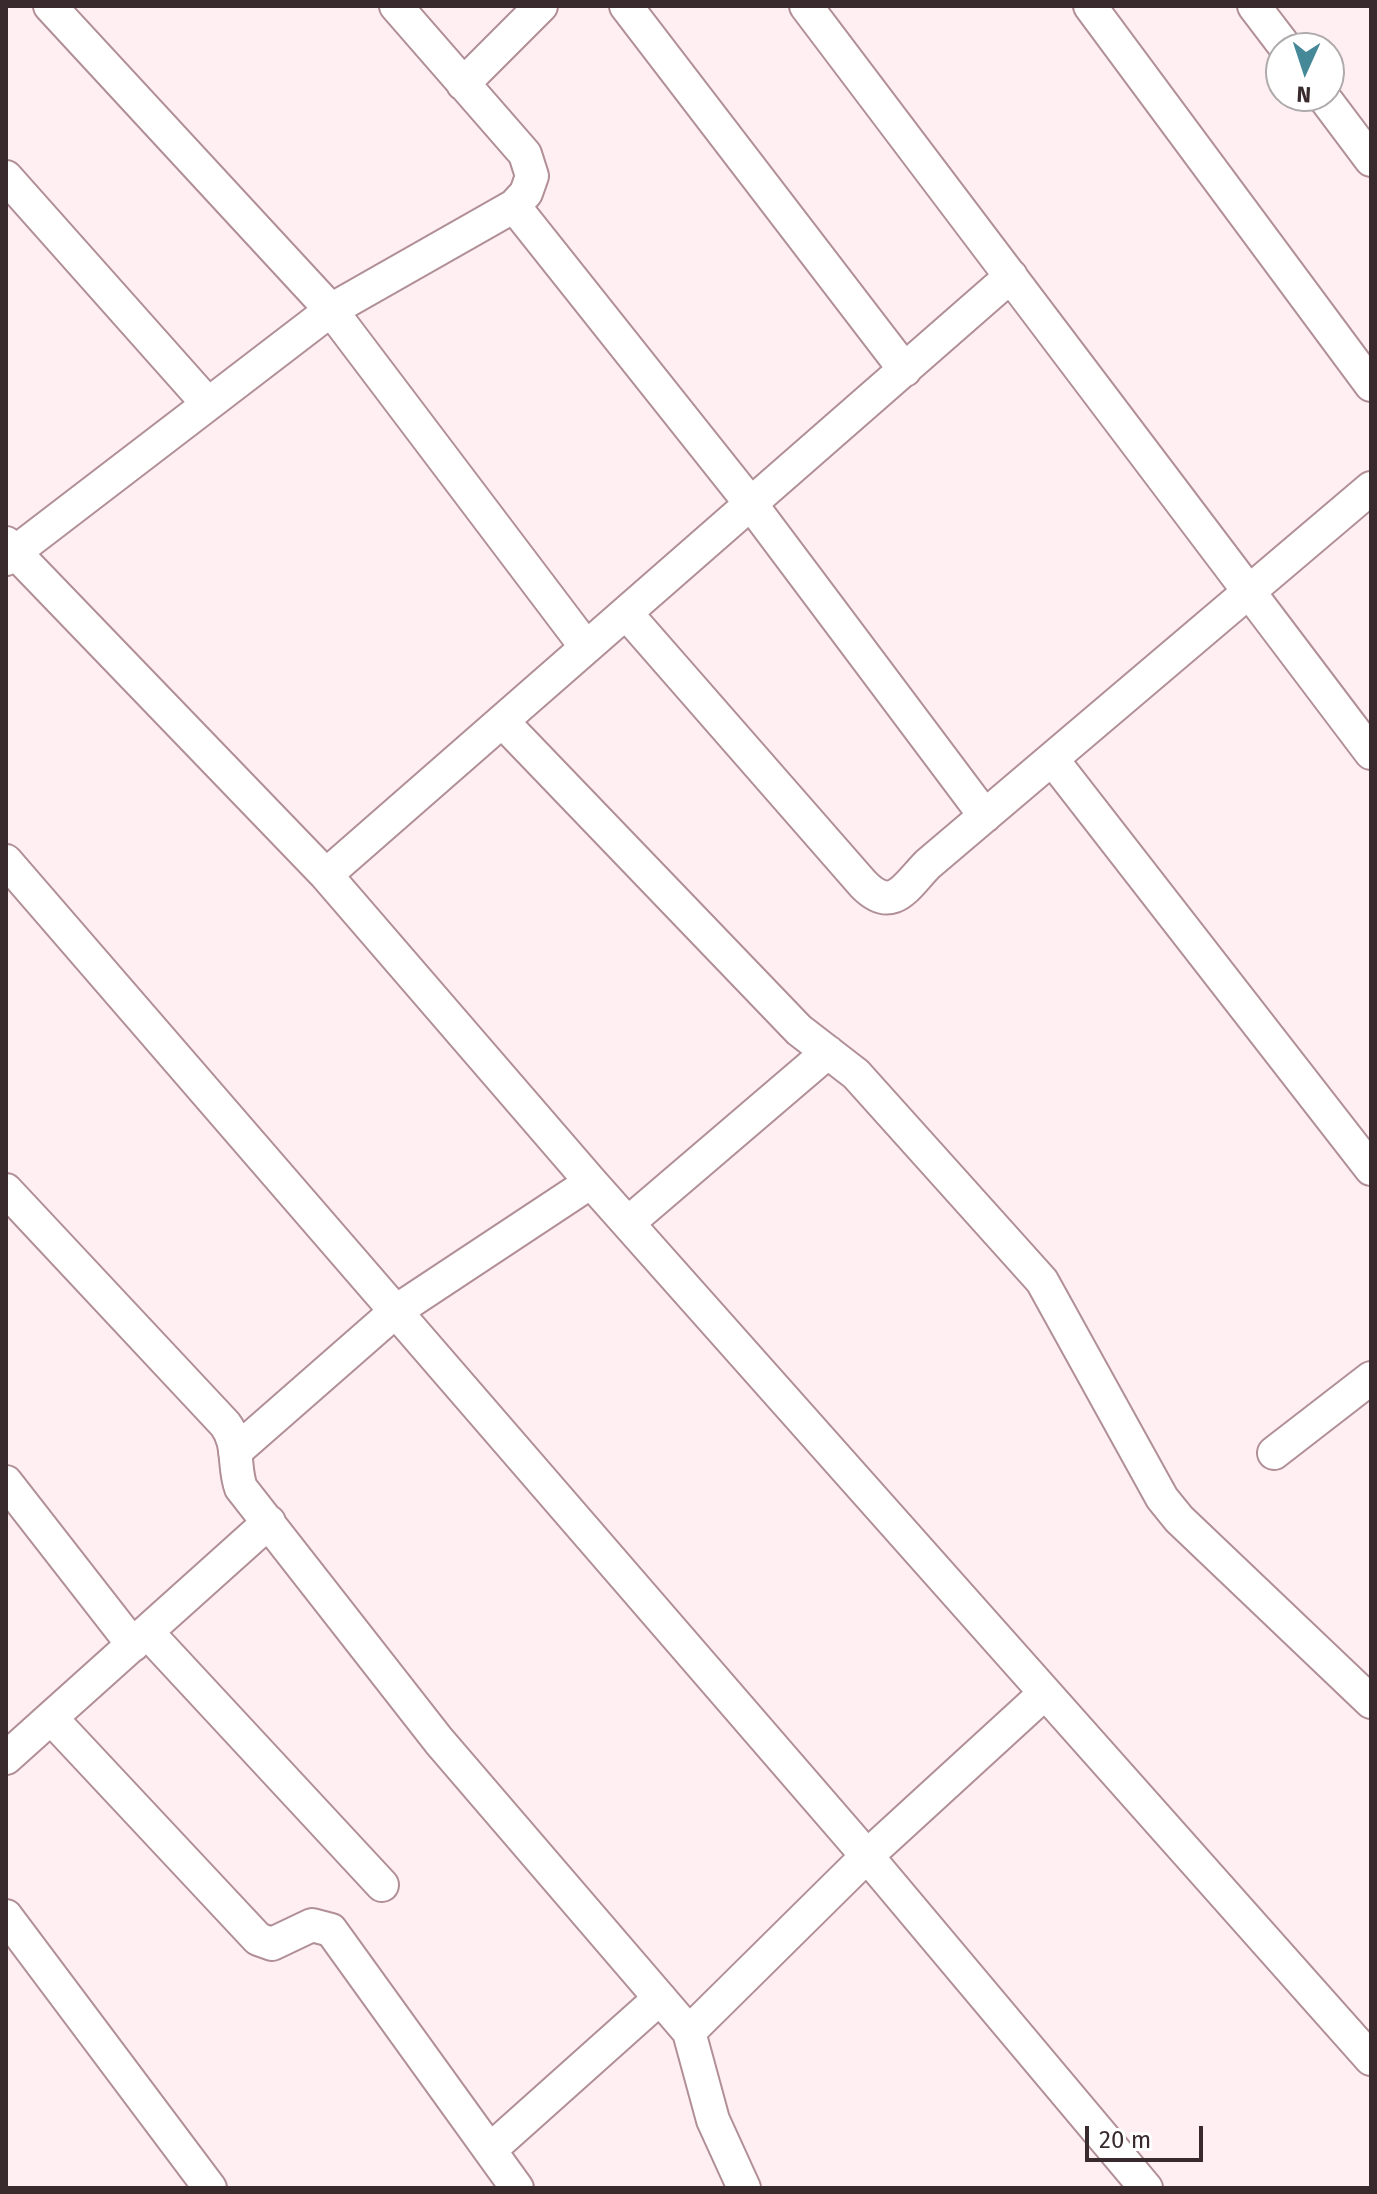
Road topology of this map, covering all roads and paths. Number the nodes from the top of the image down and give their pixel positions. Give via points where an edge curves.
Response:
1 (50, 6) edge
2 (396, 6) edge
3 (541, 6) edge
4 (626, 6) edge
5 (806, 6) edge
6 (1090, 6) edge
7 (1254, 6) edge
8 (1274, 32) edge
9 (463, 84) junction
10 (1335, 112) edge
11 (1371, 160) edge
12 (6, 177) edge
13 (514, 206) junction
14 (1011, 276) junction
15 (331, 310) junction
16 (905, 370) junction
17 (1371, 385) edge
18 (208, 404) junction
19 (1371, 488) edge
20 (751, 504) junction
21 (9, 552) edge
22 (1251, 591) junction
23 (626, 613) junction
24 (586, 647) junction
25 (502, 721) junction
26 (1371, 753) edge
27 (1052, 759) junction
28 (985, 816) junction
29 (6, 861) edge
30 (326, 875) junction
31 (828, 1052) junction
32 (1371, 1169) edge
33 (591, 1182) junction
34 (6, 1190) edge
35 (628, 1223) junction
36 (396, 1311) junction
37 (1371, 1378) edge
38 (235, 1452) junction
39 (1274, 1453) dead end
40 (6, 1482) edge
41 (269, 1522) junction
42 (140, 1638) junction
43 (1045, 1693) junction
44 (1371, 1702) edge
45 (52, 1719) junction
46 (6, 1758) edge
47 (867, 1856) junction
48 (382, 1885) dead end
49 (6, 1916) edge
50 (660, 1998) junction
51 (689, 2032) junction
52 (1371, 2059) edge
53 (490, 2150) junction
54 (210, 2188) edge
55 (517, 2188) edge
56 (744, 2188) edge
57 (1146, 2188) edge

1 - 15 street
2 - 9 street
3 - 9 street
4 - 16 street
5 - 14 street
6 - 17 street
7 - 8 street
9 - 13 street via 531,165 526,193
10 - 11 street
12 - 18 street
13 - 15 street
13 - 20 street
14 - 16 street
14 - 22 street
15 - 18 street
15 - 24 street
16 - 20 street
18 - 21 street
19 - 22 street
20 - 23 street
20 - 28 street
21 - 30 street
22 - 26 street
22 - 27 street
23 - 24 street
23 - 28 street via 871,893 897,897
24 - 25 street
25 - 30 street
25 - 31 street via 799,1030
27 - 28 street
27 - 32 street
29 - 36 street
30 - 33 street
31 - 35 street
31 - 44 street via 856,1074 1042,1281 1162,1498 1179,1519
33 - 35 street
33 - 36 street
34 - 38 street via 233,1433
35 - 43 street
36 - 38 street
36 - 47 street
37 - 39 street
38 - 41 street via 241,1488
40 - 42 street
41 - 42 street
41 - 50 street via 439,1741
42 - 45 street
42 - 48 street
43 - 47 street
43 - 52 street
45 - 46 street
45 - 53 street via 258,1939 272,1944 319,1924 331,1930
47 - 51 street
47 - 57 street
49 - 54 street
50 - 51 street
50 - 53 street
51 - 56 street via 713,2120
53 - 55 street

